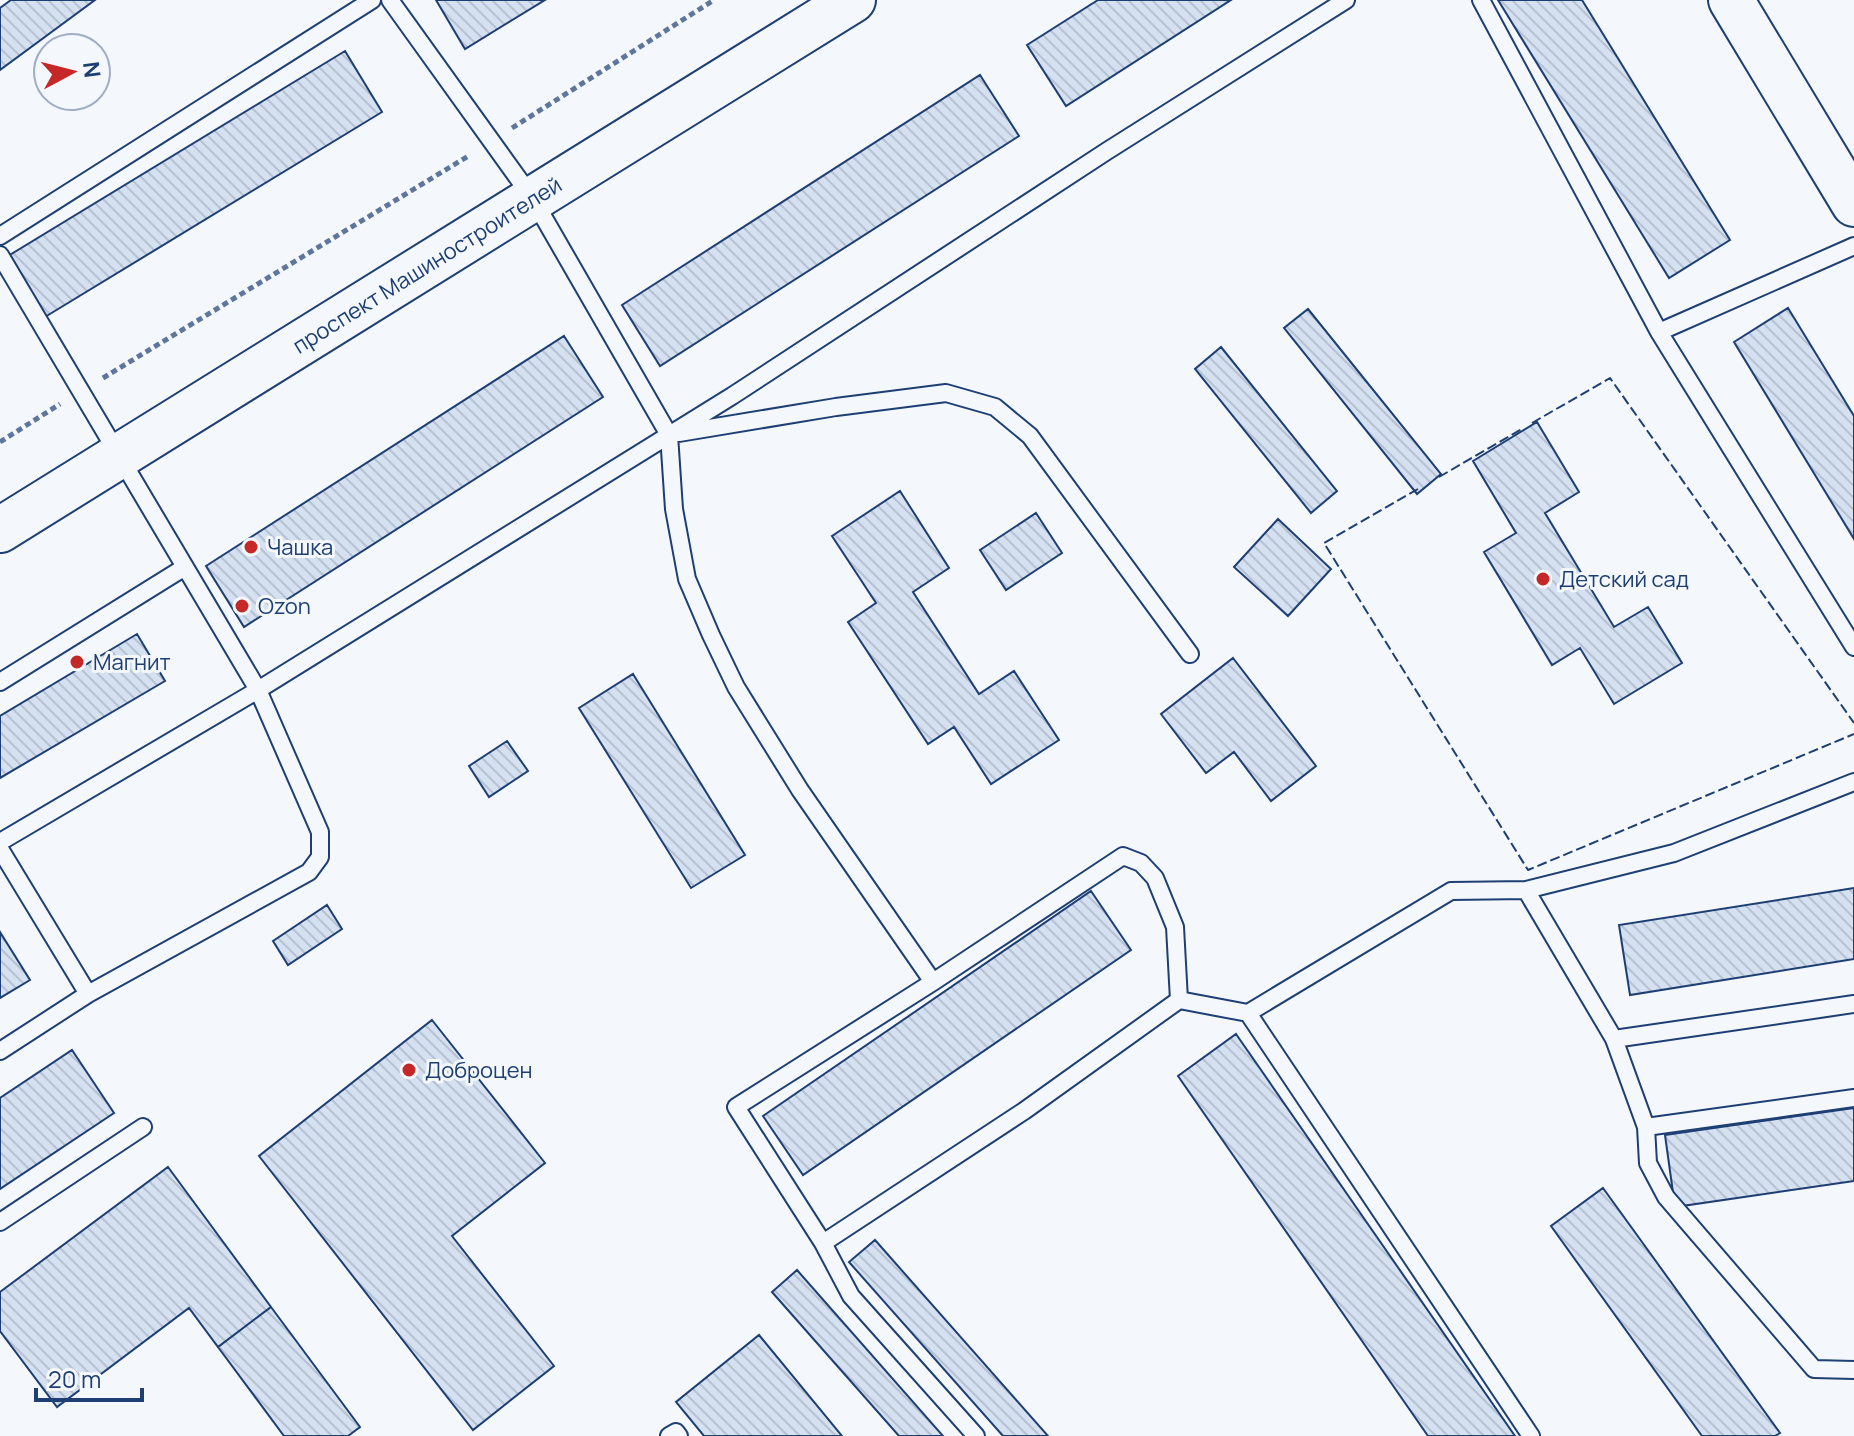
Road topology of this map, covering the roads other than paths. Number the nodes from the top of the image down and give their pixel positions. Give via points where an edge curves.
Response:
1 (372, 0) edge
2 (390, 0) edge
3 (853, 0) edge
4 (1346, 0) edge
5 (1481, 0) edge
6 (1731, 0) edge
7 (533, 199) junction
8 (1854, 204) edge
9 (0, 236) edge
10 (1854, 246) edge
11 (0, 255) edge
12 (1659, 332) junction
13 (669, 435) junction
14 (119, 456) junction
15 (0, 530) edge
16 (185, 567) junction
17 (1854, 647) edge
18 (1190, 654) dead end
19 (0, 682) edge
20 (258, 690) junction
21 (1854, 782) edge
22 (0, 842) edge
23 (0, 849) edge
24 (1526, 890) junction
25 (933, 982) junction
26 (88, 994) junction
27 (1179, 1000) junction
28 (1854, 1004) edge
29 (1248, 1013) junction
30 (1614, 1039) junction
31 (0, 1051) edge
32 (1854, 1098) edge
33 (143, 1127) dead end
34 (1646, 1127) junction
35 (0, 1222) edge
36 (823, 1243) junction
37 (1854, 1370) edge
38 (669, 1436) edge
39 (679, 1436) edge
40 (976, 1436) edge
41 (1531, 1436) edge

1 - 9 lane
2 - 7 lane
3 - 7 main road, проспект Машиностроителей
4 - 13 lane
5 - 12 lane
6 - 8 main road via 1838,163
7 - 13 lane
7 - 14 main road, проспект Машиностроителей
10 - 12 lane
11 - 14 lane
12 - 17 lane
13 - 18 lane via 946,393 995,407 1030,436
13 - 20 lane
13 - 25 lane via 674,509 687,579 736,687
14 - 15 main road, проспект Машиностроителей
14 - 16 lane
16 - 19 lane
16 - 20 lane
20 - 22 lane
20 - 26 lane via 320,832 320,857 309,872
21 - 24 lane via 1674,853
23 - 26 lane
24 - 29 lane via 1451,891
24 - 30 lane
25 - 27 lane via 1123,856 1141,863 1155,878 1175,927
25 - 36 lane via 736,1107
26 - 31 lane
27 - 29 lane
27 - 36 lane via 1024,1111
28 - 30 lane
29 - 41 lane
30 - 34 lane
32 - 34 lane
33 - 35 lane
34 - 37 lane via 1648,1163 1676,1209 1814,1369
36 - 40 lane via 851,1296
38 - 39 lane

